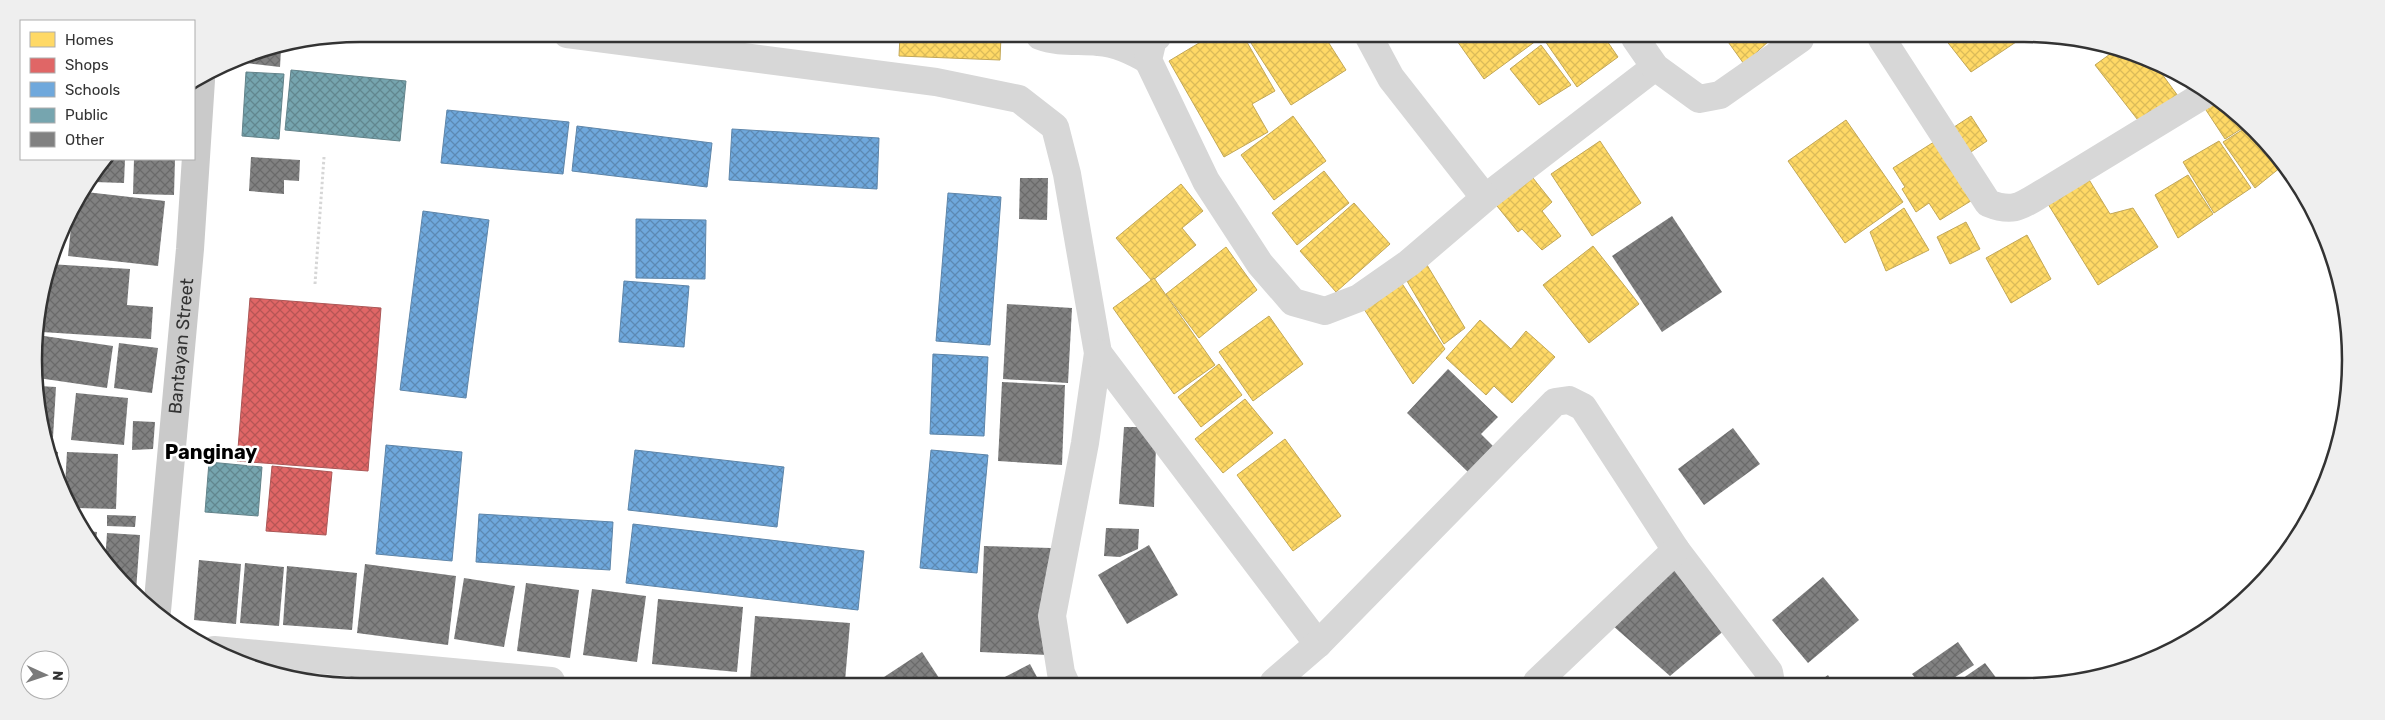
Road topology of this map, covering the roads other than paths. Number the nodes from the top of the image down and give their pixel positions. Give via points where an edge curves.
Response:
1 (628, 42) edge
2 (1100, 42) edge
3 (1372, 42) edge
4 (1638, 42) edge
5 (1796, 42) edge
6 (1884, 42) edge
7 (1152, 48) edge
8 (1655, 67) junction
9 (201, 85) edge
10 (2201, 96) edge
11 (1485, 198) junction
12 (1098, 353) junction
13 (1676, 550) junction
14 (158, 604) edge
15 (1318, 644) junction
16 (236, 652) edge
17 (529, 678) edge
18 (1063, 678) edge
19 (1279, 678) edge
20 (1540, 678) edge
21 (1770, 678) edge

1 - 12 street via 936,82 1019,99 1054,127 1067,174
2 - 7 street via 1126,48
3 - 11 street via 1391,78
4 - 8 street
5 - 8 street via 1720,95 1699,99
6 - 10 street via 1988,203 2004,210 2019,206 2046,191
7 - 11 street via 1206,180 1260,264 1293,302 1325,311 1359,298 1409,263
8 - 11 street
9 - 14 main road, Bantayan Street via 190,249
12 - 15 street
12 - 18 street via 1085,443 1052,616
13 - 15 street via 1584,407 1569,400 1555,402
13 - 20 street
13 - 21 street via 1769,672
15 - 19 street
16 - 17 street

